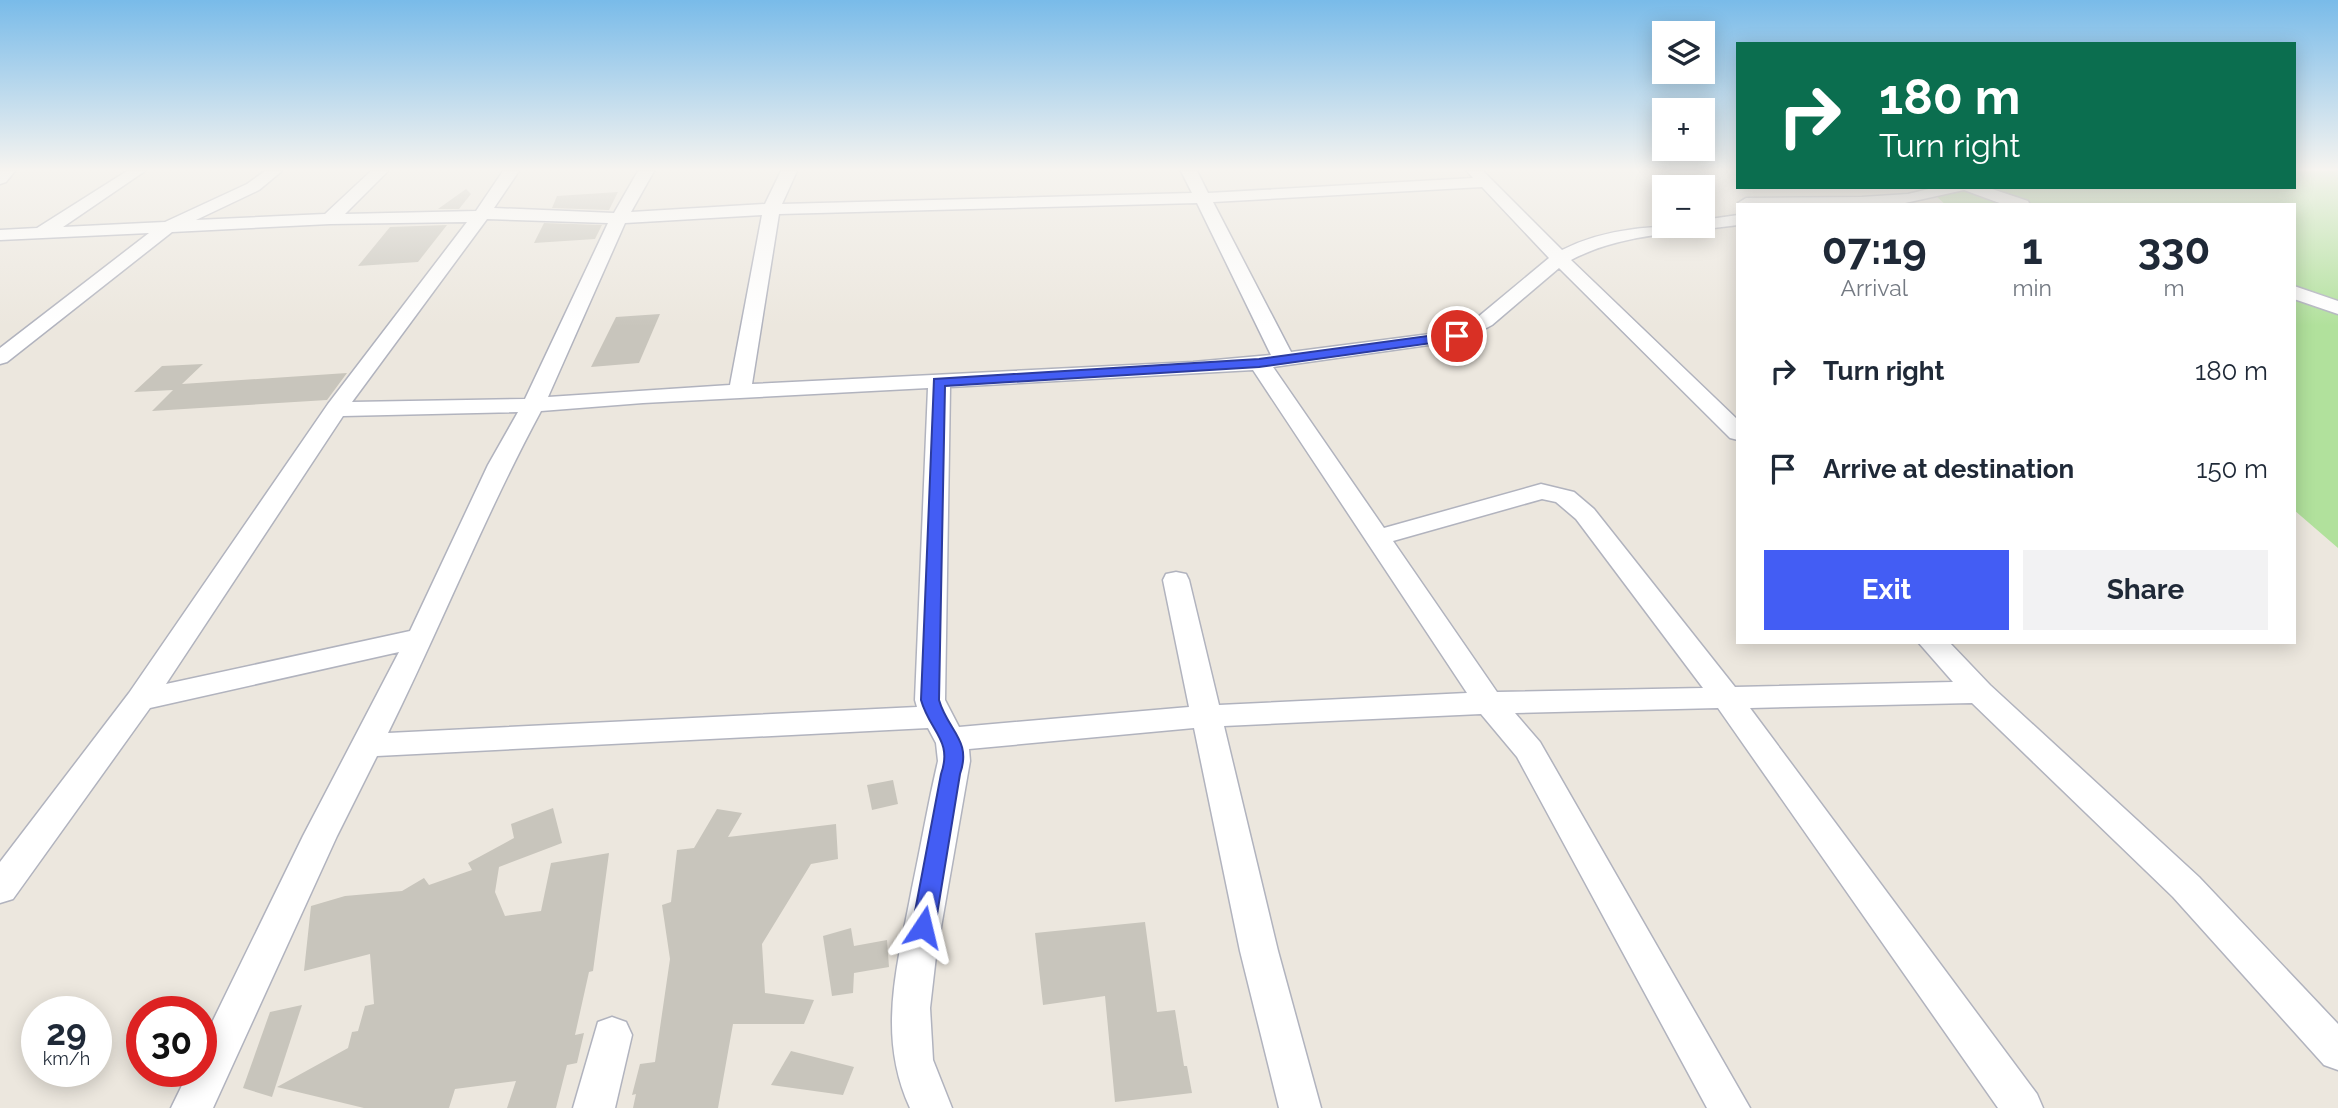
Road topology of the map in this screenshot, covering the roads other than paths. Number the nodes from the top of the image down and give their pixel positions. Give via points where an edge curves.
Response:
1 (56, 223) edge
2 (177, 223) edge
3 (262, 223) edge
4 (476, 223) edge
5 (617, 223) edge
6 (769, 223) edge
7 (1213, 223) edge
8 (1525, 223) edge
9 (166, 228) junction
10 (1652, 231) edge
11 (0, 234) edge
12 (38, 234) junction
13 (1560, 259) junction
14 (2296, 293) edge
15 (2338, 308) edge
16 (0, 358) edge
17 (1272, 362) junction
18 (939, 382) junction
19 (740, 392) junction
20 (533, 405) junction
21 (337, 409) junction
22 (1736, 431) edge
23 (1379, 537) junction
24 (1176, 580) dead end
25 (421, 638) junction
26 (1934, 644) edge
27 (1979, 692) junction
28 (1727, 698) junction
29 (141, 701) junction
30 (1489, 703) junction
31 (1209, 716) junction
32 (942, 728) junction
33 (366, 745) junction
34 (0, 889) edge
35 (612, 1035) dead end
36 (2338, 1052) edge
37 (192, 1108) edge
38 (594, 1108) edge
39 (931, 1108) edge
40 (1300, 1108) edge
41 (1729, 1108) edge
42 (2021, 1108) edge

1 - 12 street
2 - 9 street
3 - 9 street
4 - 21 street
5 - 20 street
6 - 19 street
7 - 17 street
8 - 13 street
9 - 12 street
9 - 16 street
10 - 13 street via 1608,236
11 - 12 street
13 - 17 street via 1469,332
13 - 22 street
14 - 15 street
17 - 18 street
17 - 23 street
18 - 19 street
18 - 32 street via 930,685
19 - 20 street
20 - 21 street
20 - 25 street via 500,465
21 - 29 street
23 - 28 street via 1541,491 1565,497 1585,513
23 - 30 street
24 - 31 street
25 - 29 street
25 - 33 street
26 - 27 street
27 - 28 street
27 - 36 street via 2186,887
28 - 30 street
28 - 42 street
29 - 34 street
30 - 31 street
30 - 41 street via 1529,750
31 - 32 street
31 - 40 street via 1259,951
32 - 33 street
32 - 39 street via 956,758 910,1004 918,1084
33 - 37 street
35 - 38 street

